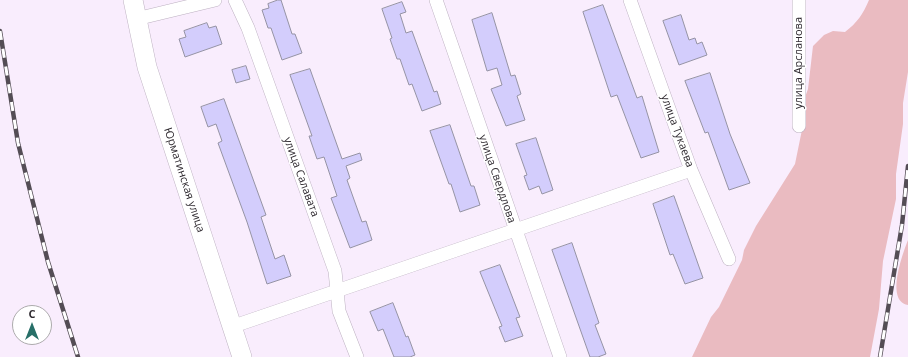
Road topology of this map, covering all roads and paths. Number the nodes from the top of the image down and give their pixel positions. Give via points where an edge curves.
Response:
1 (133, 0) edge
2 (215, 0) edge
3 (235, 0) edge
4 (436, 0) edge
5 (630, 0) edge
6 (799, 0) edge
7 (136, 19) junction
8 (799, 126) dead end
9 (691, 170) junction
10 (514, 229) junction
11 (729, 259) dead end
12 (336, 292) junction
13 (231, 327) junction
14 (242, 357) edge
15 (356, 357) edge
16 (560, 357) edge

1 - 7 main road, Юрматинская улица
2 - 7 street
3 - 12 street, улица Салавата via 336,271
4 - 10 street, улица Свердлова
5 - 9 street, улица Тукаева
6 - 8 street, улица Арсланова
7 - 13 main road, Юрматинская улица via 147,67
9 - 10 street
9 - 11 street, улица Тукаева
10 - 12 street
10 - 16 street, улица Свердлова
12 - 13 street
12 - 15 street, улица Салавата via 339,311
13 - 14 main road, Юрматинская улица

